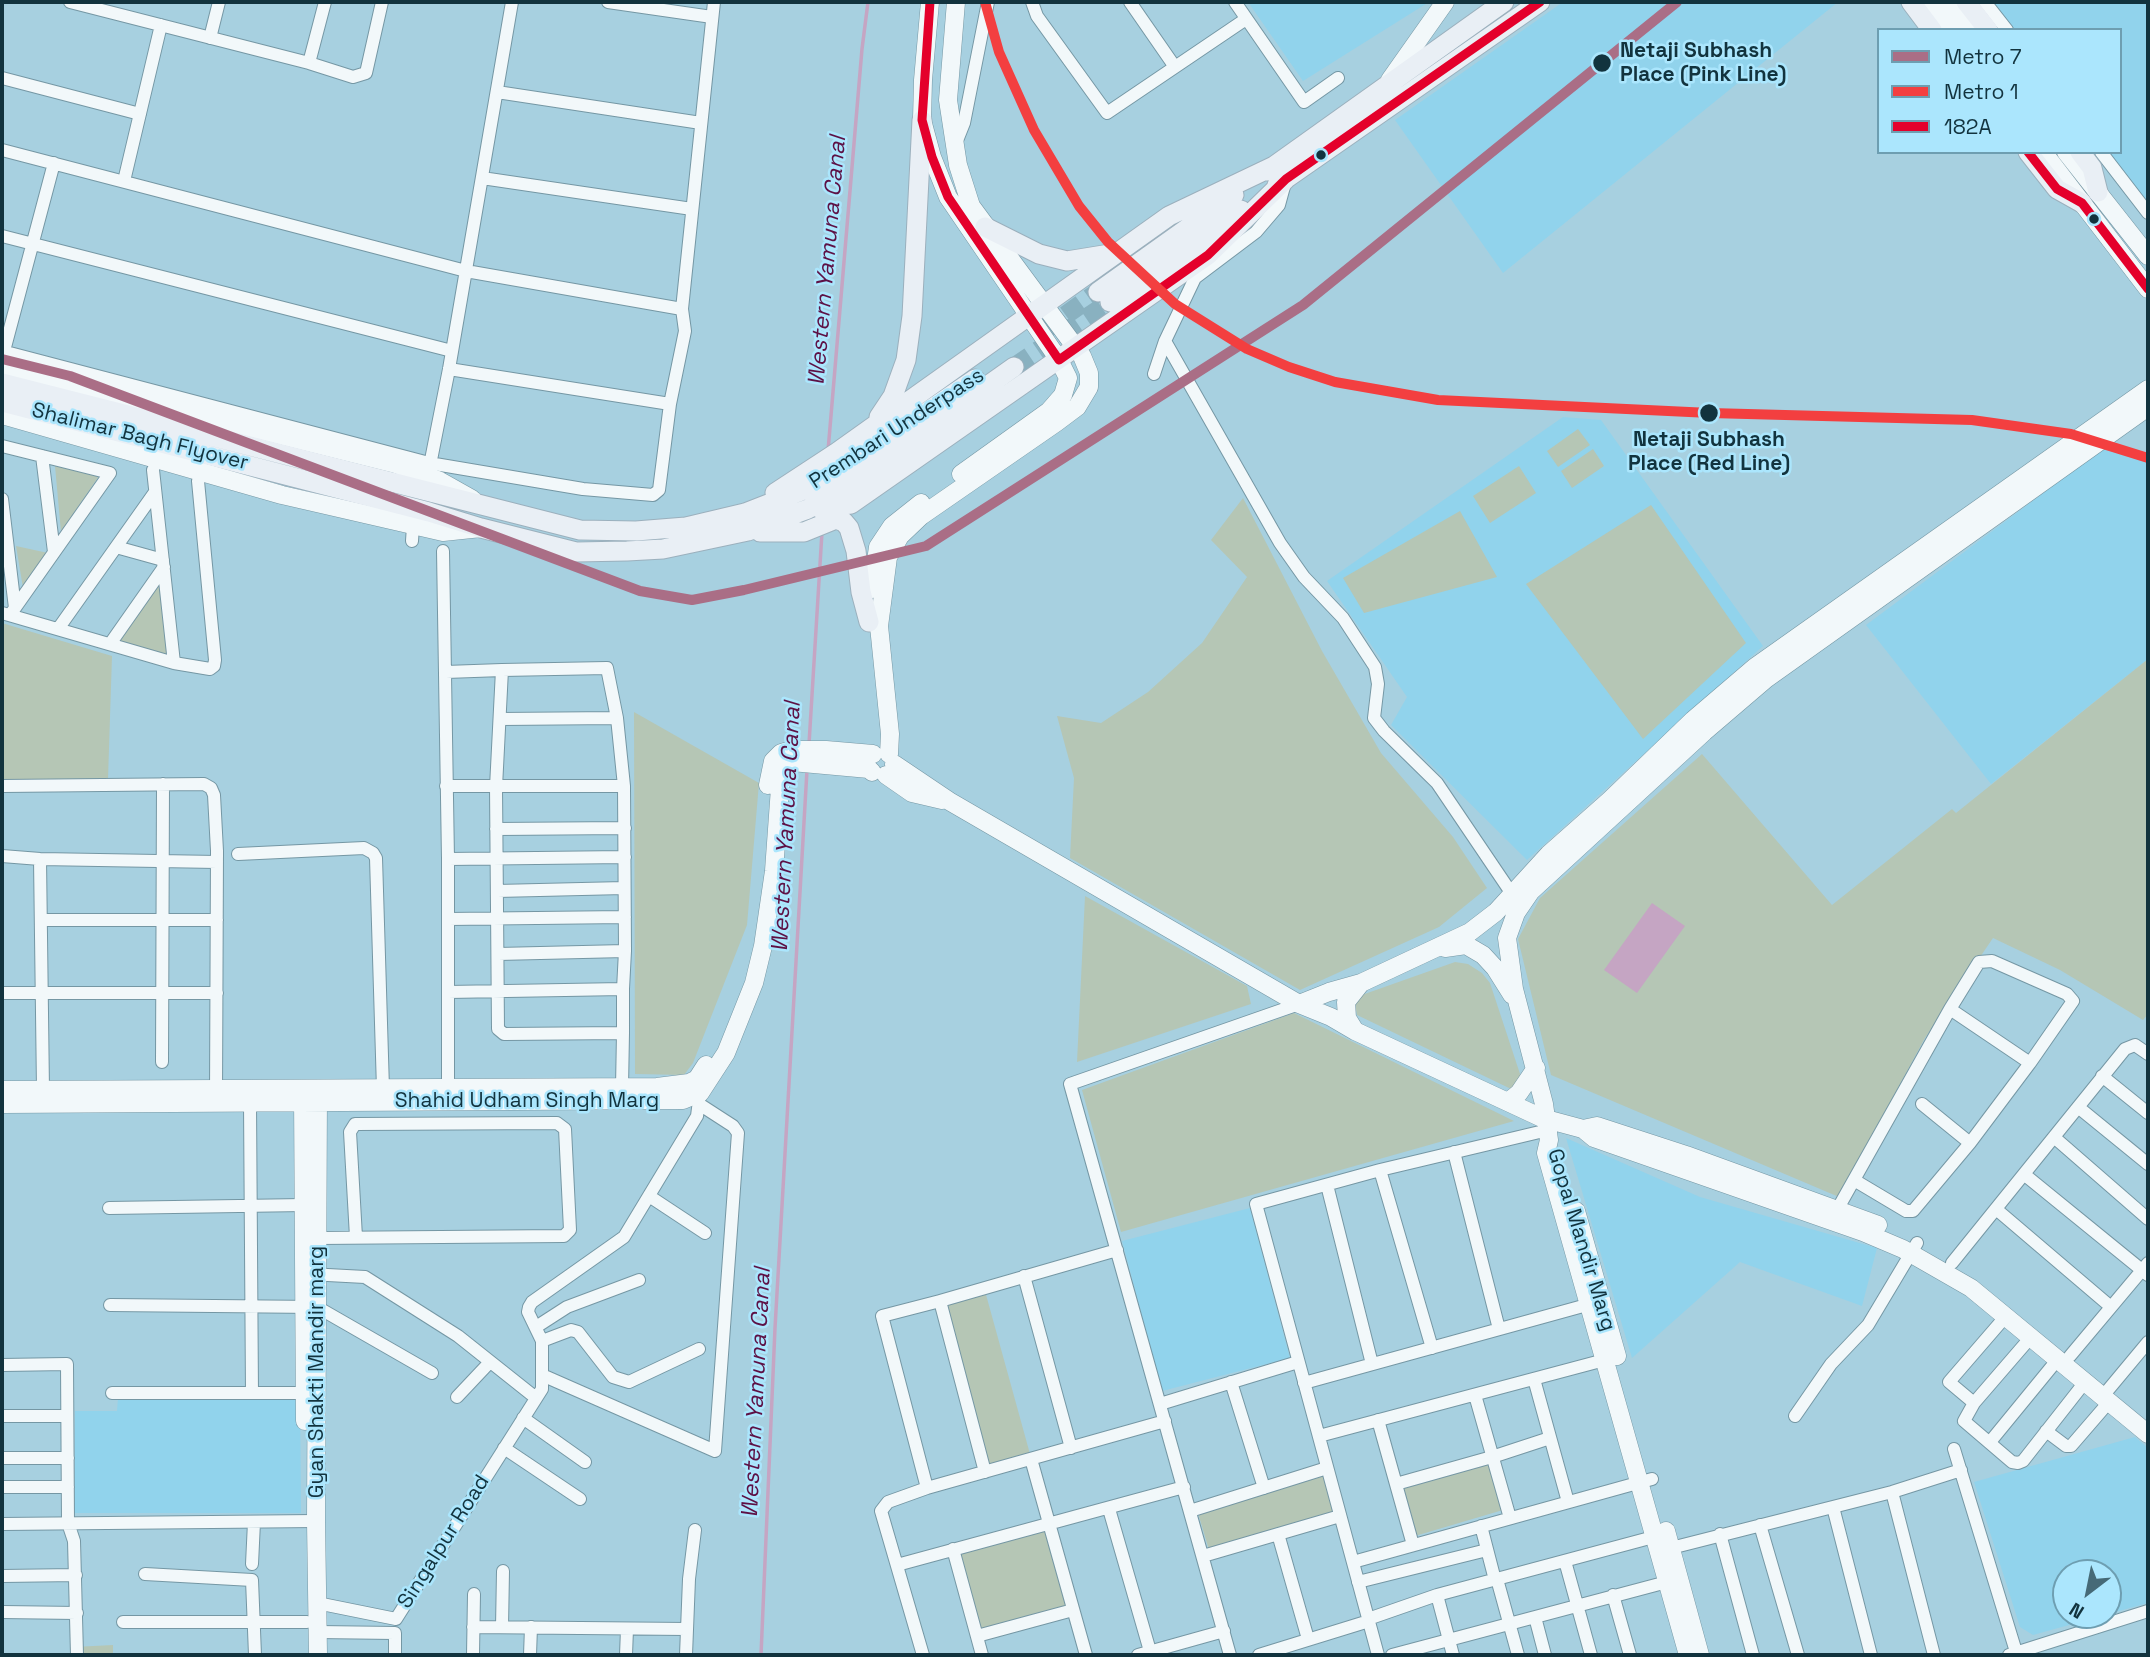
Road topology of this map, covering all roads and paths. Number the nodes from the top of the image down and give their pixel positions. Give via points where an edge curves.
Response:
1 (70, 2) edge
2 (219, 2) edge
3 (325, 2) edge
4 (382, 2) edge
5 (512, 2) edge
6 (608, 2) edge
7 (714, 2) edge
8 (930, 2) edge
9 (956, 2) edge
10 (988, 2) edge
11 (1032, 2) edge
12 (1130, 2) edge
13 (1235, 2) edge
14 (1445, 2) edge
15 (1504, 2) edge
16 (1540, 2) edge
17 (1911, 2) edge
18 (1926, 2) edge
19 (1947, 2) edge
20 (1966, 2) edge
21 (1985, 2) edge
22 (108, 6) edge
23 (712, 17) junction
24 (1246, 19) junction
25 (161, 25) junction
26 (1931, 28) edge
27 (1946, 28) edge
28 (1967, 28) edge
29 (1986, 28) edge
30 (2005, 28) edge
31 (210, 38) junction
32 (309, 63) junction
33 (1175, 67) junction
34 (2, 78) edge
35 (1338, 78) dead end
36 (1386, 86) junction
37 (497, 92) junction
38 (140, 114) junction
39 (922, 120) junction
40 (701, 122) junction
41 (956, 144) junction
42 (2, 150) edge
43 (2030, 154) edge
44 (2049, 154) edge
45 (2103, 154) edge
46 (2071, 162) edge
47 (54, 163) junction
48 (1281, 172) junction
49 (482, 178) junction
50 (124, 181) junction
51 (2090, 198) junction
52 (692, 209) junction
53 (2148, 213) edge
54 (985, 227) junction
55 (2, 236) edge
56 (33, 244) junction
57 (1118, 253) junction
58 (2148, 257) edge
59 (466, 271) junction
60 (2148, 289) edge
61 (1104, 297) tunnel mouth
62 (682, 309) junction
63 (1037, 310) junction
64 (1165, 341) junction
65 (1076, 348) junction
66 (452, 351) junction
67 (2, 356) edge
68 (1059, 360) junction
69 (449, 369) junction
70 (1154, 374) dead end
71 (2, 383) edge
72 (2148, 389) edge
73 (2, 402) edge
74 (670, 404) junction
75 (2148, 407) edge
76 (2, 415) edge
77 (869, 429) junction
78 (2, 446) edge
79 (42, 456) junction
80 (838, 462) junction
81 (153, 470) dead end
82 (430, 477) junction
83 (198, 481) dead end
84 (155, 492) junction
85 (2, 499) edge
86 (836, 506) junction
87 (747, 522) junction
88 (481, 528) junction
89 (116, 547) junction
90 (443, 551) dead end
91 (54, 552) junction
92 (163, 564) junction
93 (9, 612) edge
94 (1838, 618) junction
95 (869, 622) junction
96 (58, 629) junction
97 (110, 644) junction
98 (174, 663) junction
99 (502, 670) junction
100 (446, 672) junction
101 (617, 718) junction
102 (500, 719) junction
103 (882, 762) junction
104 (163, 784) junction
105 (2, 786) edge
106 (446, 786) junction
107 (624, 786) junction
108 (496, 787) junction
109 (1615, 805) junction
110 (625, 828) junction
111 (496, 829) junction
112 (238, 854) dead end
113 (2, 856) edge
114 (625, 857) junction
115 (497, 858) junction
116 (40, 859) junction
117 (448, 859) junction
118 (161, 862) junction
119 (217, 862) junction
120 (624, 888) junction
121 (497, 891) junction
122 (1512, 894) junction
123 (625, 917) junction
124 (497, 918) junction
125 (448, 919) junction
126 (42, 920) junction
127 (163, 920) junction
128 (217, 920) junction
129 (1431, 950) junction
130 (625, 951) junction
131 (498, 954) junction
132 (1360, 983) junction
133 (623, 989) junction
134 (499, 990) junction
135 (448, 992) junction
136 (2, 993) edge
137 (43, 993) junction
138 (163, 993) junction
139 (217, 993) junction
140 (1299, 1004) junction
141 (1519, 1007) junction
142 (1950, 1009) junction
143 (1355, 1031) junction
144 (623, 1033) junction
145 (2148, 1054) edge
146 (162, 1062) dead end
147 (2031, 1063) junction
148 (1536, 1069) junction
149 (2102, 1076) junction
150 (622, 1087) junction
151 (383, 1089) junction
152 (2, 1090) edge
153 (43, 1090) junction
154 (698, 1092) junction
155 (449, 1095) junction
156 (216, 1096) junction
157 (311, 1096) junction
158 (1508, 1102) junction
159 (250, 1103) junction
160 (2, 1104) edge
161 (1922, 1104) dead end
162 (2078, 1107) junction
163 (2148, 1113) edge
164 (1548, 1130) junction
165 (2054, 1138) junction
166 (1970, 1143) junction
167 (1454, 1152) junction
168 (2148, 1164) edge
169 (1380, 1170) junction
170 (2025, 1175) junction
171 (1854, 1180) junction
172 (1327, 1185) junction
173 (649, 1196) junction
174 (303, 1205) junction
175 (251, 1206) junction
176 (109, 1208) dead end
177 (1996, 1209) junction
178 (1847, 1217) junction
179 (2148, 1219) edge
180 (705, 1233) dead end
181 (356, 1237) junction
182 (318, 1238) junction
183 (1914, 1248) junction
184 (1117, 1250) junction
185 (1952, 1263) junction
186 (2146, 1269) edge
187 (311, 1274) junction
188 (1024, 1276) junction
189 (639, 1280) dead end
190 (940, 1301) junction
191 (1596, 1303) junction
192 (110, 1305) dead end
193 (252, 1306) junction
194 (311, 1306) junction
195 (2111, 1307) junction
196 (2006, 1316) junction
197 (536, 1327) junction
198 (1499, 1329) junction
199 (2031, 1337) junction
200 (542, 1341) junction
201 (2148, 1342) edge
202 (1432, 1348) junction
203 (699, 1349) dead end
204 (1611, 1358) junction
205 (2064, 1358) junction
206 (490, 1362) junction
207 (1298, 1362) junction
208 (1372, 1364) junction
209 (2, 1365) edge
210 (432, 1373) dead end
211 (542, 1375) junction
212 (1534, 1379) junction
213 (1231, 1382) junction
214 (2085, 1382) junction
215 (1304, 1383) junction
216 (112, 1393) dead end
217 (252, 1393) junction
218 (304, 1393) junction
219 (1475, 1395) junction
220 (2107, 1396) junction
221 (457, 1397) dead end
222 (536, 1398) junction
223 (1974, 1403) junction
224 (1160, 1404) junction
225 (2, 1416) edge
226 (67, 1416) junction
227 (1795, 1416) dead end
228 (523, 1418) junction
229 (1378, 1420) junction
230 (1165, 1421) junction
231 (2148, 1421) edge
232 (2046, 1431) junction
233 (2148, 1434) edge
234 (1319, 1436) junction
235 (1550, 1438) junction
236 (1990, 1442) junction
237 (504, 1448) junction
238 (1071, 1448) junction
239 (1954, 1449) dead end
240 (1492, 1457) junction
241 (2, 1458) edge
242 (68, 1458) junction
243 (1031, 1459) junction
244 (585, 1462) dead end
245 (1327, 1468) junction
246 (1961, 1470) junction
247 (985, 1472) junction
248 (1646, 1480) junction
249 (1396, 1484) junction
250 (2, 1487) edge
251 (68, 1487) junction
252 (1184, 1487) junction
253 (928, 1488) junction
254 (1264, 1488) junction
255 (1892, 1492) junction
256 (580, 1499) dead end
257 (1568, 1502) junction
258 (1833, 1507) junction
259 (1109, 1509) junction
260 (1191, 1511) junction
261 (1340, 1516) junction
262 (1510, 1518) junction
263 (310, 1521) junction
264 (254, 1522) junction
265 (1048, 1522) junction
266 (68, 1523) junction
267 (2, 1524) edge
268 (1760, 1525) junction
269 (1481, 1526) junction
270 (695, 1531) dead end
271 (1278, 1534) junction
272 (1720, 1534) junction
273 (1664, 1540) junction
274 (1413, 1545) junction
275 (953, 1549) junction
276 (1487, 1550) junction
277 (1203, 1556) junction
278 (1565, 1561) junction
279 (1353, 1562) junction
280 (252, 1564) dead end
281 (897, 1565) junction
282 (503, 1571) dead end
283 (145, 1573) dead end
284 (76, 1575) junction
285 (2, 1576) edge
286 (1496, 1580) junction
287 (1358, 1582) junction
288 (1667, 1582) junction
289 (474, 1594) dead end
290 (1437, 1595) junction
291 (1613, 1595) junction
292 (317, 1603) junction
293 (1577, 1604) junction
294 (1073, 1610) junction
295 (2148, 1611) edge
296 (2, 1612) edge
297 (78, 1613) junction
298 (1535, 1617) junction
299 (1368, 1620) junction
300 (123, 1622) dead end
301 (255, 1622) junction
302 (1509, 1622) junction
303 (312, 1627) junction
304 (474, 1627) junction
305 (502, 1627) junction
306 (531, 1627) junction
307 (627, 1629) junction
308 (687, 1629) junction
309 (1224, 1631) junction
310 (977, 1636) junction
311 (1308, 1639) junction
312 (1449, 1640) junction
313 (1416, 1652) edge
314 (1144, 1653) edge
315 (77, 1655) edge
316 (255, 1655) edge
317 (307, 1655) edge
318 (318, 1655) edge
319 (395, 1655) edge
320 (473, 1655) edge
321 (530, 1655) edge
322 (626, 1655) edge
323 (686, 1655) edge
324 (923, 1655) edge
325 (982, 1655) edge
326 (1086, 1655) edge
327 (1230, 1655) edge
328 (1259, 1655) edge
329 (1378, 1655) edge
330 (1392, 1655) edge
331 (1453, 1655) edge
332 (1518, 1655) edge
333 (1545, 1655) edge
334 (1591, 1655) edge
335 (1630, 1655) edge
336 (1688, 1655) edge
337 (1700, 1655) edge
338 (1753, 1655) edge
339 (1798, 1655) edge
340 (1871, 1655) edge
341 (1934, 1655) edge
342 (2014, 1655) edge

1 - 22 street
2 - 31 street
3 - 32 street
4 - 32 street via 366,74 353,77
5 - 37 street
6 - 23 street
7 - 23 street
8 - 39 street
9 - 41 street via 948,100
10 - 41 street
11 - 33 street via 1037,16 1107,113
12 - 33 street
13 - 24 street
14 - 36 street
15 - 36 main road
16 - 48 main road
17 - 26 main road
18 - 27 street
19 - 28 street
20 - 29 main road
21 - 30 street
22 - 25 street
23 - 40 street
24 - 33 street
24 - 35 street via 1304,102
25 - 31 street
25 - 38 street
31 - 32 street
34 - 38 street
36 - 48 main road
37 - 40 street
37 - 49 street
38 - 50 street
39 - 63 street via 948,197
39 - 77 main road via 906,360 893,397
40 - 52 street
41 - 54 street via 971,205
42 - 47 street
43 - 51 main road via 2057,189
44 - 46 street
45 - 53 street
46 - 51 street
46 - 51 main road via 2092,168
47 - 50 street
47 - 56 street
48 - 57 main road via 1169,216
48 - 61 main road
48 - 64 street via 1279,205 1256,232 1195,278
48 - 65 main road via 1208,255
49 - 52 street
49 - 59 street
50 - 59 street
51 - 58 street
51 - 60 street
52 - 62 street
54 - 57 main road via 1039,254 1067,261
54 - 63 street
55 - 56 street
56 - 66 street
56 - 67 street
57 - 63 main road
59 - 62 street
59 - 66 street
62 - 74 street via 685,331
63 - 65 street
63 - 68 street
63 - 77 main road
64 - 70 street
64 - 122 street via 1280,543 1343,618 1375,667 1374,718 1437,783
65 - 68 main road
65 - 103 street via 1089,373 1089,387 1077,407 920,516 888,557 879,626 890,734
66 - 69 street
67 - 82 street
68 - 86 main road via 851,504
68 - 95 street via 1069,378 1063,395 1049,411 892,526 878,547
69 - 74 street
69 - 82 street
71 - 82 main road, Shalimar Bagh Flyover
72 - 94 street
73 - 88 main road, Shalimar Bagh Flyover
74 - 82 street via 661,484 653,495
75 - 94 street via 2064,469
76 - 88 street via 412,533
77 - 80 main road
78 - 79 street
79 - 91 street
79 - 91 street via 110,473
80 - 86 main road, Prembari Underpass via 1010,362
80 - 87 main road
81 - 84 street
82 - 87 main road, Shalimar Bagh Flyover via 479,503 580,530 636,531
83 - 98 street via 215,660 210,669
84 - 89 street
84 - 92 street
85 - 93 street
86 - 87 main road, Prembari Underpass
86 - 87 main road via 804,532
86 - 95 main road via 856,551
87 - 88 main road, Shalimar Bagh Flyover via 663,549 576,552
89 - 92 street
89 - 96 street
90 - 100 street
91 - 93 street
92 - 97 street
92 - 98 street
93 - 96 street
94 - 109 street via 1747,674 1693,720
95 - 103 street
96 - 97 street
97 - 98 street
99 - 100 street
99 - 101 street via 607,668
99 - 102 street
100 - 106 street
101 - 102 street
101 - 107 street
102 - 108 street
103 - 140 street
103 - 154 street via 869,769 823,758 777,755 769,773 764,870 742,987
104 - 105 street
104 - 118 street
104 - 119 street via 204,783 211,788
106 - 108 street
106 - 117 street
107 - 108 street
107 - 110 street
108 - 111 street
109 - 122 street via 1549,854
109 - 141 street via 1531,891 1516,913 1507,938
110 - 111 street
110 - 114 street
111 - 115 street
112 - 151 street via 364,849 373,853
113 - 116 street
114 - 115 street
114 - 120 street
115 - 117 street
115 - 121 street
116 - 118 street
116 - 126 street
117 - 125 street
118 - 119 street
118 - 127 street
119 - 128 street
120 - 121 street
120 - 123 street
121 - 124 street
122 - 129 street via 1470,933
123 - 124 street
123 - 130 street
124 - 125 street
124 - 131 street
125 - 135 street
126 - 127 street
126 - 137 street
127 - 128 street
127 - 138 street
128 - 139 street
129 - 132 street
129 - 141 street via 1466,945 1483,955
130 - 131 street
130 - 133 street
131 - 134 street
132 - 140 street
132 - 143 street via 1346,1002 1347,1018
133 - 134 street
133 - 144 street
134 - 135 street
134 - 144 street via 498,1029 504,1034
135 - 155 street
136 - 137 street
137 - 138 street
137 - 153 street
138 - 139 street
138 - 146 street
139 - 156 street
140 - 143 street
140 - 184 street via 1070,1084
141 - 148 street, Gopal Mandir Marg
142 - 147 street
142 - 147 street via 1979,962 1986,960 2067,994 2072,1005
142 - 171 street
143 - 158 street
144 - 150 street
145 - 149 street via 2129,1046
147 - 166 street
148 - 158 street
148 - 164 street, Gopal Mandir Marg
149 - 162 street
149 - 163 street
150 - 154 street, Shahid Udham Singh Marg via 689,1083
150 - 155 street, Shahid Udham Singh Marg
151 - 155 street, Shahid Udham Singh Marg
151 - 157 street, Shahid Udham Singh Marg
152 - 153 street, Shahid Udham Singh Marg
153 - 156 street, Shahid Udham Singh Marg
154 - 155 street, Shahid Udham Singh Marg via 683,1100
154 - 173 street via 697,1116
154 - 211 street via 738,1133 715,1451
155 - 157 street, Shahid Udham Singh Marg
156 - 157 street, Shahid Udham Singh Marg
156 - 159 street, Shahid Udham Singh Marg
156 - 160 street, Shahid Udham Singh Marg
157 - 159 street, Shahid Udham Singh Marg
157 - 174 street, Gyan Shakti Mandir marg
157 - 182 street, Gyan Shakti Mandir marg
158 - 164 street
159 - 175 street
161 - 166 street
162 - 165 street
162 - 168 street
164 - 167 street
164 - 178 street via 1597,1126
164 - 191 street, Gopal Mandir Marg via 1557,1148
165 - 170 street
165 - 179 street
166 - 171 street via 1913,1211
167 - 169 street
167 - 198 street
169 - 172 street
169 - 202 street
170 - 177 street
170 - 186 street
171 - 178 street
172 - 207 street via 1256,1204
172 - 208 street
173 - 180 street
173 - 197 street via 624,1237 532,1302 528,1312
174 - 175 street
174 - 187 street, Gyan Shakti Mandir marg
175 - 176 street
175 - 193 street
177 - 185 street
177 - 195 street
178 - 183 street
181 - 181 street via 564,1236 570,1230 565,1129 557,1123 355,1124 350,1132
181 - 182 street
182 - 187 street, Gyan Shakti Mandir marg
183 - 185 street
183 - 196 street
183 - 227 street via 1868,1325 1831,1364
184 - 188 street
184 - 224 street
185 - 205 street via 1986,1287
186 - 195 street
187 - 194 street, Gyan Shakti Mandir marg
187 - 206 street via 365,1277 458,1336
188 - 190 street
188 - 238 street
189 - 197 street via 567,1307
190 - 247 street
190 - 253 street via 882,1317
191 - 198 street
191 - 204 street, Gopal Mandir Marg
192 - 193 street
193 - 194 street
193 - 217 street
194 - 210 street
194 - 218 street, Gyan Shakti Mandir marg
194 - 263 street, Gyan Shakti Mandir marg
195 - 205 street
196 - 199 street
196 - 223 street via 1949,1382
197 - 200 street
198 - 202 street
199 - 205 street
199 - 223 street
200 - 203 street via 571,1330 578,1332 613,1377 629,1382
200 - 211 street, Singalpur Road
201 - 220 street
202 - 208 street
204 - 212 street
204 - 248 street, Gopal Mandir Marg
205 - 214 street
205 - 220 street
205 - 236 street
206 - 221 street
206 - 222 street
207 - 213 street
207 - 215 street
208 - 215 street
209 - 226 street via 67,1364
211 - 222 street, Singalpur Road via 542,1389
212 - 219 street
212 - 235 street
213 - 224 street
213 - 254 street
214 - 220 street
214 - 232 street
215 - 234 street
216 - 217 street
217 - 218 street
218 - 263 street, Gyan Shakti Mandir marg
219 - 229 street
219 - 240 street
220 - 231 street
220 - 232 street via 2071,1446
220 - 233 street
222 - 228 street, Singalpur Road
223 - 236 street via 1964,1420
224 - 230 street
225 - 226 street
226 - 242 street
228 - 237 street, Singalpur Road
228 - 244 street
229 - 234 street
229 - 249 street
230 - 238 street
230 - 252 street
232 - 236 street via 2018,1464
234 - 245 street
235 - 240 street
235 - 257 street
237 - 256 street
237 - 292 street, Singalpur Road via 396,1619
238 - 243 street
239 - 246 street
240 - 249 street
240 - 262 street
241 - 242 street
242 - 251 street
243 - 247 street
243 - 265 street
245 - 254 street
245 - 261 street
246 - 255 street
246 - 342 street
247 - 253 street
248 - 257 street
248 - 273 street, Gopal Mandir Marg
249 - 274 street
250 - 251 street
251 - 266 street
252 - 259 street
252 - 260 street
253 - 281 street via 883,1506
254 - 260 street
255 - 258 street
255 - 341 street
257 - 262 street
258 - 268 street
258 - 340 street
259 - 265 street
259 - 314 street
260 - 277 street
261 - 271 street
261 - 279 street
262 - 269 street
263 - 264 street
263 - 292 street, Gyan Shakti Mandir marg
263 - 303 street, Gyan Shakti Mandir marg
264 - 266 street
264 - 280 street
265 - 275 street
265 - 294 street
266 - 267 street
266 - 284 street
268 - 272 street
268 - 339 street
269 - 274 street
269 - 276 street
270 - 308 street
271 - 277 street
271 - 311 street
272 - 273 street
272 - 338 street
273 - 278 street
273 - 288 street, Gopal Mandir Marg
273 - 337 street, Gopal Mandir Marg
274 - 279 street
275 - 281 street
275 - 310 street
276 - 286 street
276 - 287 street
277 - 309 street
278 - 286 street
278 - 293 street
279 - 287 street
281 - 324 street
282 - 305 street
283 - 301 street via 252,1580
284 - 285 street
284 - 297 street
286 - 290 street
286 - 302 street
287 - 299 street
288 - 291 street
288 - 336 street, Gopal Mandir Marg
289 - 304 street
290 - 299 street
290 - 312 street
291 - 293 street
291 - 335 street
292 - 303 street, Gyan Shakti Mandir marg
293 - 298 street
293 - 334 street
294 - 310 street
294 - 326 street
295 - 342 street
296 - 297 street
297 - 315 street
298 - 302 street
298 - 333 street
299 - 311 street
299 - 329 street
300 - 301 street
301 - 303 street
301 - 316 street
302 - 312 street
302 - 332 street
303 - 317 street, Gyan Shakti Mandir marg
303 - 318 street, Gyan Shakti Mandir marg
303 - 319 street via 394,1633
304 - 305 street
304 - 320 street
305 - 306 street
306 - 307 street
306 - 321 street
307 - 308 street
307 - 322 street
308 - 323 street
309 - 314 street
309 - 327 street
310 - 325 street
311 - 328 street
312 - 313 street
312 - 331 street
313 - 330 street

